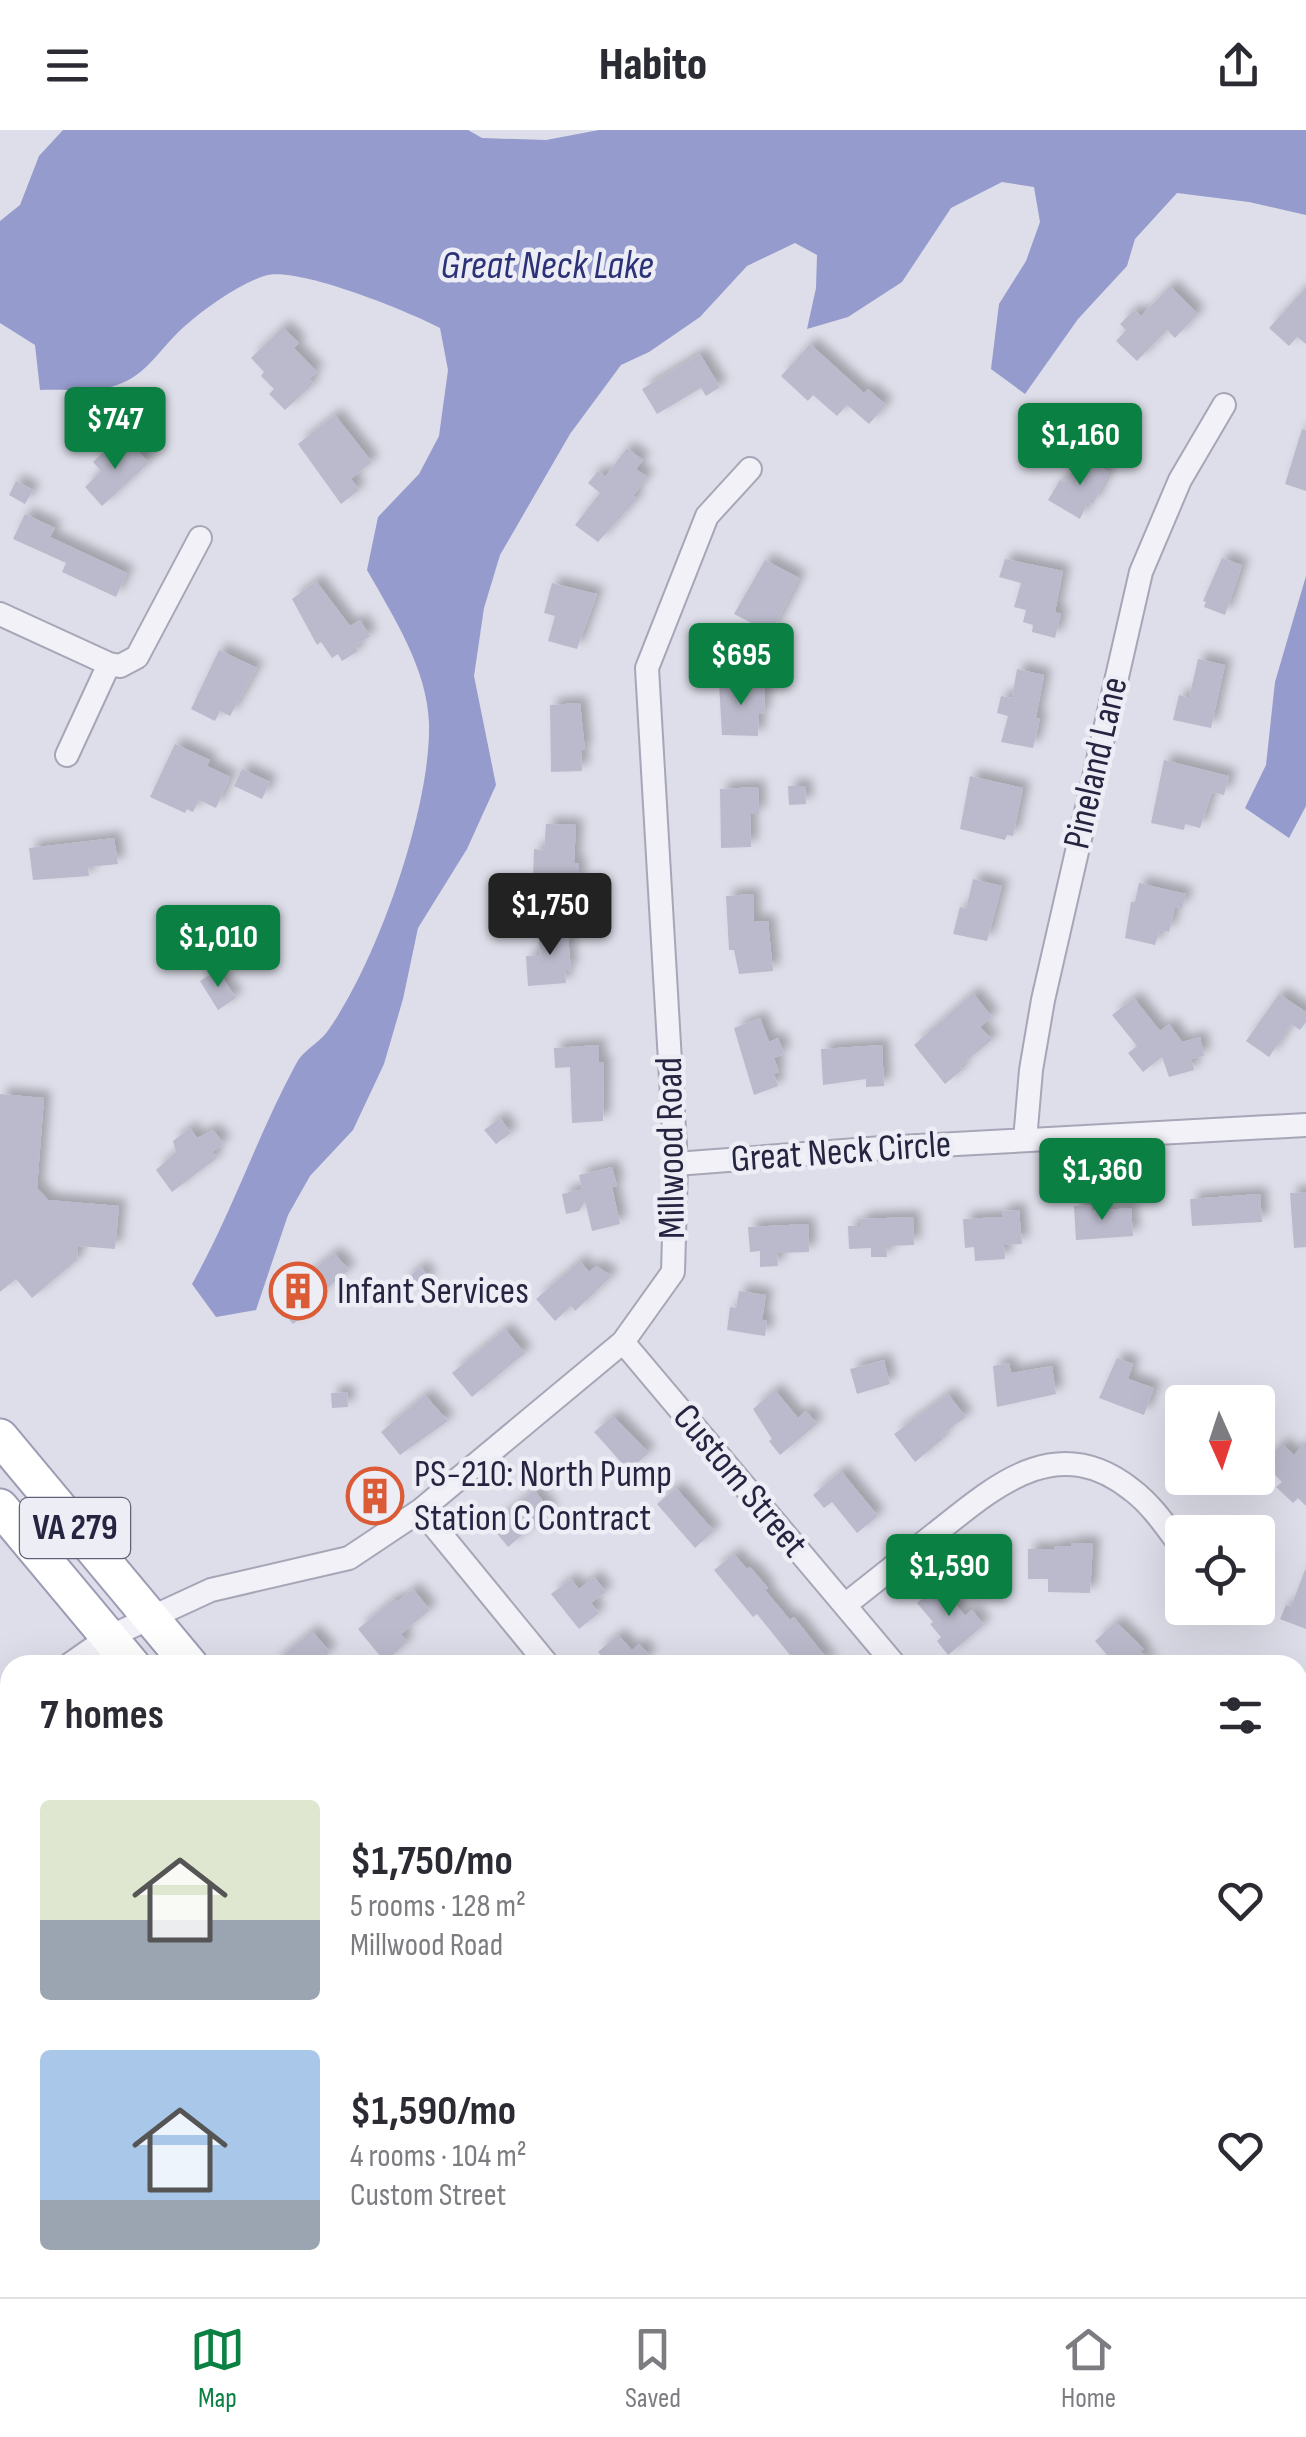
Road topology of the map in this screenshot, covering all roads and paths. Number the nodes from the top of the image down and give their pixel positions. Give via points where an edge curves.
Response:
1 (1224, 405) dead end
2 (750, 470) dead end
3 (200, 538) dead end
4 (0, 614) edge
5 (109, 664) junction
6 (68, 755) dead end
7 (1306, 1125) edge
8 (1025, 1140) junction
9 (676, 1164) junction
10 (624, 1342) junction
11 (0, 1437) edge
12 (0, 1507) edge
13 (420, 1510) junction
14 (1165, 1526) edge
15 (845, 1605) junction
16 (151, 1618) junction
17 (109, 1638) junction
18 (84, 1655) edge
19 (123, 1655) edge
20 (182, 1655) edge
21 (540, 1655) edge
22 (887, 1655) edge

1 - 8 street, Pineland Lane via 1180,480 1141,572 1043,1000
2 - 9 street, Millwood Road via 707,516 647,668
3 - 5 street via 137,657
4 - 5 street
5 - 6 street
7 - 8 street, Great Neck Circle
8 - 9 street, Great Neck Circle
9 - 10 street, Millwood Road via 673,1272
10 - 13 street, Millwood Road
10 - 15 street, Custom Street
11 - 16 main road, VA 279
12 - 17 main road, VA 279
13 - 16 street, Millwood Road via 349,1558 211,1590
13 - 21 street
14 - 15 street via 1108,1475 1040,1467 988,1491
15 - 22 street, Custom Street
16 - 17 street, Millwood Road
16 - 20 main road, VA 279
17 - 18 street, Millwood Road
17 - 19 main road, VA 279

